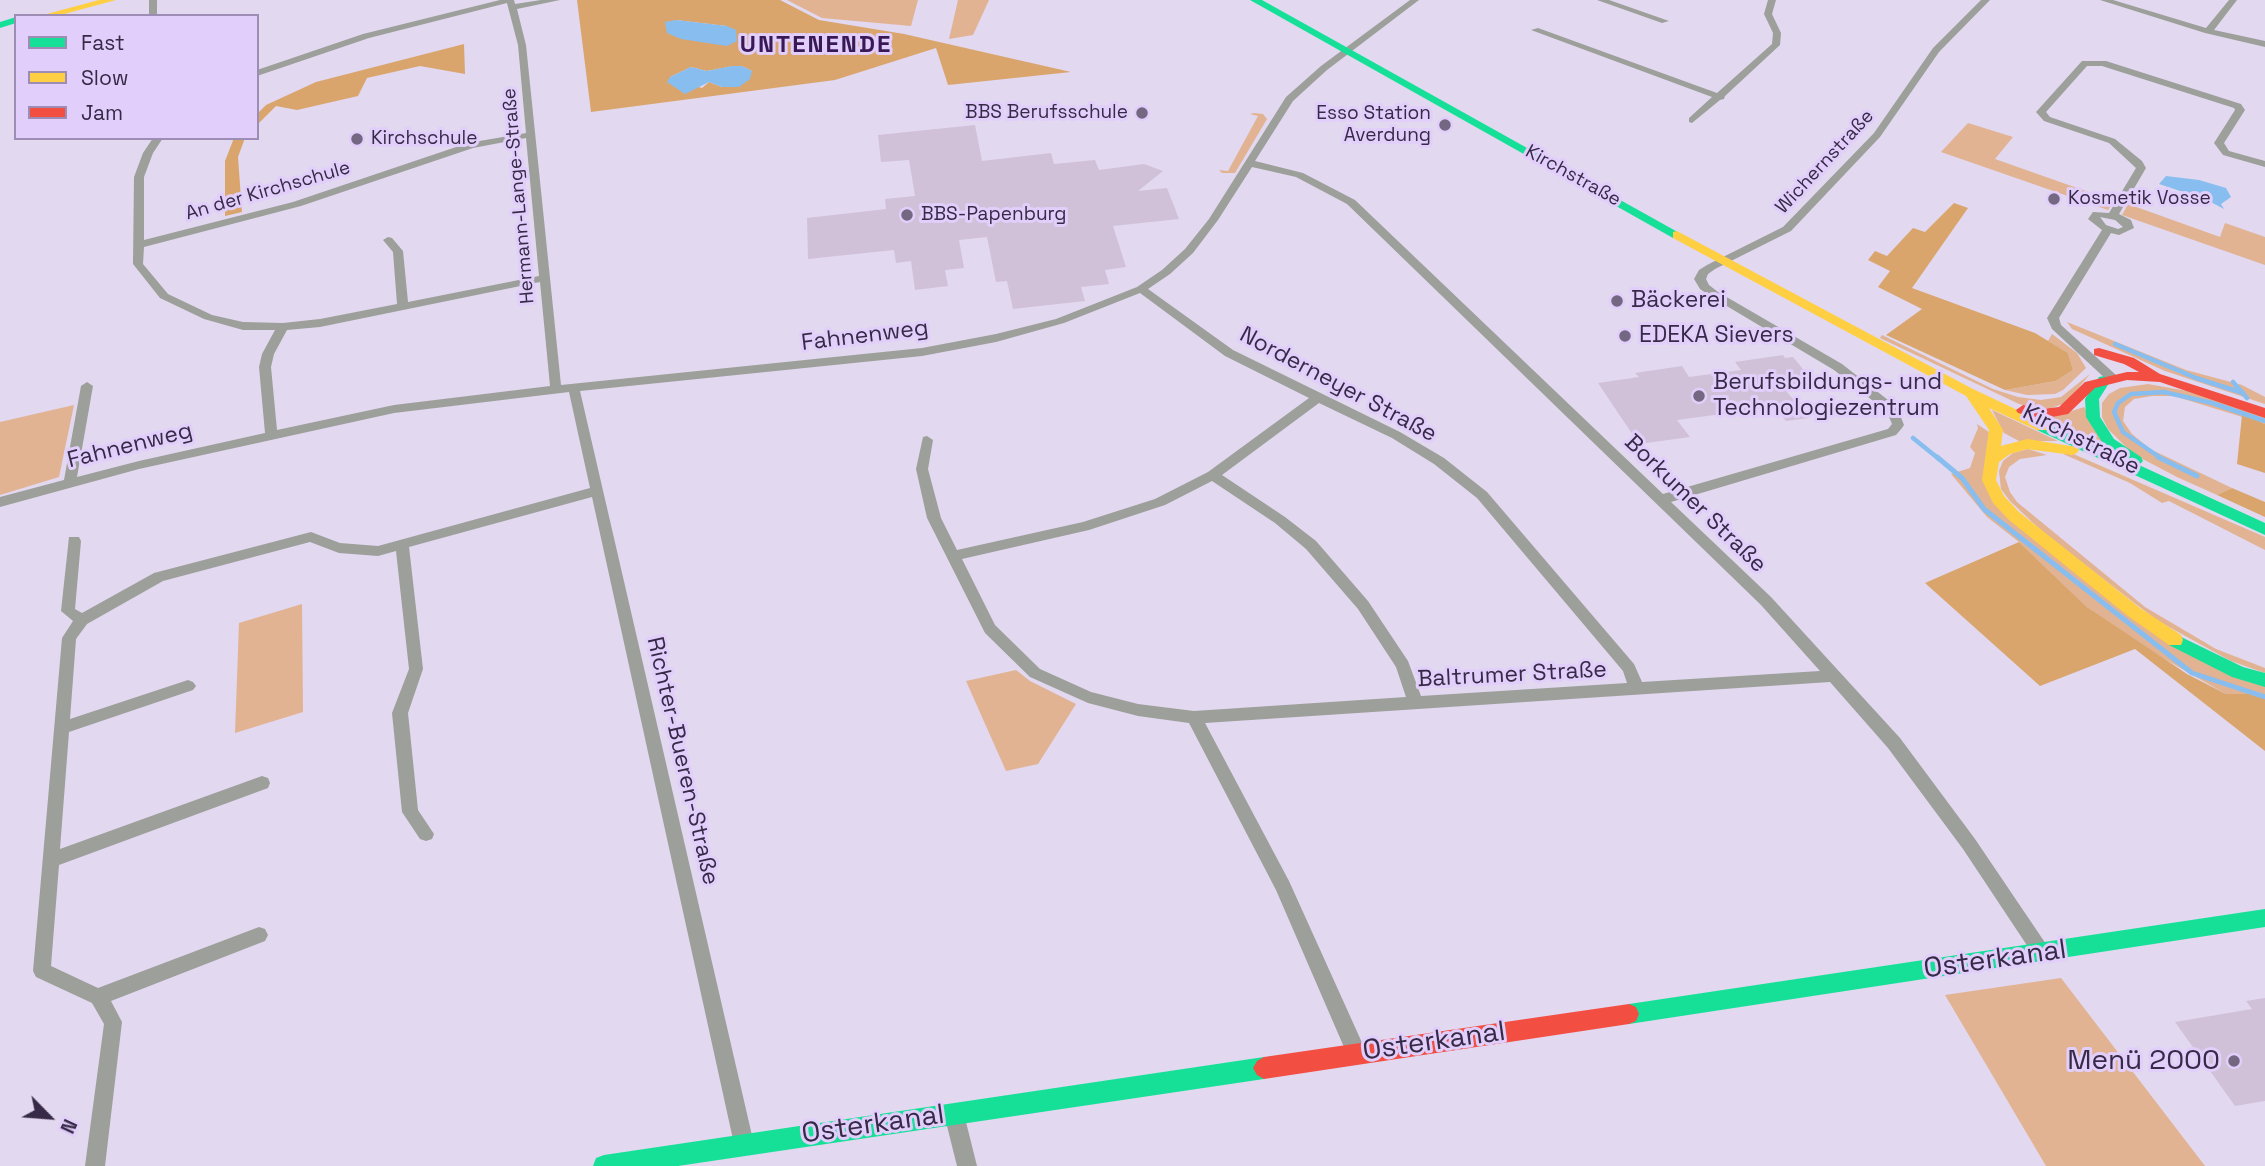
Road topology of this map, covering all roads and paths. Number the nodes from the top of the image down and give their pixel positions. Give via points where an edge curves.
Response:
1 (111, 0) edge
2 (555, 0) edge
3 (1255, 0) edge
4 (1415, 0) edge
5 (1601, 0) edge
6 (1772, 0) edge
7 (1986, 0) edge
8 (2104, 0) edge
9 (2233, 0) edge
10 (511, 2) edge
11 (72, 4) edge
12 (34, 14) edge
13 (49, 14) edge
14 (1665, 21) dead end
15 (1535, 30) dead end
16 (2207, 31) junction
17 (2265, 44) edge
18 (1348, 51) junction
19 (259, 72) edge
20 (1721, 97) junction
21 (1692, 120) dead end
22 (530, 135) junction
23 (157, 140) edge
24 (1249, 163) junction
25 (2265, 164) edge
26 (2113, 215) junction
27 (2107, 230) junction
28 (388, 240) dead end
29 (136, 246) junction
30 (1724, 261) junction
31 (544, 278) junction
32 (1141, 289) junction
33 (402, 307) junction
34 (283, 327) junction
35 (2064, 333) junction
36 (1892, 349) junction
37 (2099, 352) junction
38 (2114, 378) junction
39 (2161, 379) junction
40 (87, 386) dead end
41 (574, 389) junction
42 (556, 390) junction
43 (1966, 391) junction
44 (1317, 398) junction
45 (2023, 410) junction
46 (2265, 413) edge
47 (271, 435) junction
48 (927, 440) dead end
49 (1992, 460) junction
50 (2123, 465) junction
51 (1213, 475) junction
52 (2156, 479) junction
53 (69, 482) junction
54 (596, 491) junction
55 (2191, 494) junction
56 (1660, 500) junction
57 (0, 502) edge
58 (2265, 529) edge
59 (74, 541) dead end
60 (402, 545) junction
61 (952, 556) junction
62 (82, 620) junction
63 (1833, 676) junction
64 (2265, 680) edge
65 (188, 685) dead end
66 (1637, 690) junction
67 (1416, 703) junction
68 (1194, 717) junction
69 (61, 728) junction
70 (262, 783) dead end
71 (426, 834) dead end
72 (52, 860) junction
73 (2265, 918) edge
74 (258, 935) dead end
75 (2042, 953) junction
76 (98, 997) junction
77 (1357, 1054) junction
78 (954, 1114) junction
79 (744, 1144) junction
80 (95, 1166) edge
81 (604, 1166) edge
82 (967, 1166) edge

1 - 11 main road
2 - 10 street
3 - 18 main road, Kirchstraße
4 - 18 street, Fahnenweg
5 - 14 street
6 - 20 street via 1768,15 1777,33 1776,45
7 - 30 street, Wichernstraße via 1936,50 1877,135 1787,229
8 - 16 street
9 - 16 street
10 - 19 street via 366,36
10 - 22 street, Hermann-Lange-Straße via 522,45
11 - 12 main road
11 - 13 main road
15 - 20 street
16 - 17 street
18 - 24 street, Fahnenweg via 1289,99
18 - 30 main road, Kirchstraße
20 - 21 street
22 - 29 street, An der Kirchschule via 471,145 297,204
22 - 31 street, Hermann-Lange-Straße
23 - 29 street via 139,177
24 - 32 street, Fahnenweg via 1189,251
24 - 56 street, Borkumer Straße via 1299,175 1351,202
25 - 26 street via 2226,153 2218,143 2241,110 2238,106 2103,63 2085,63 2041,112 2047,119 2112,141 2138,163 2141,168
26 - 27 street via 2097,214 2093,219
26 - 27 street via 2129,228
27 - 35 street via 2053,318
28 - 33 street via 398,251
29 - 34 street via 138,264 150,282 183,307 243,326
30 - 36 main road, Kirchstraße
30 - 56 street, Wichernstraße via 1703,272 1704,287 1839,367 1893,410 1898,425 1892,432
31 - 33 street
31 - 42 street, Hermann-Lange-Straße
32 - 41 street, Fahnenweg via 1060,321 922,352
32 - 44 street, Norderneyer Straße via 1229,353
33 - 34 street
34 - 47 street via 265,367
35 - 37 street
35 - 38 street
36 - 43 main road, Kirchstraße
36 - 45 main road, Kirchstraße
37 - 38 street
37 - 39 main road via 2129,361
38 - 39 main road
38 - 45 main road via 2090,385 2063,411 2042,414
38 - 55 main road via 2096,390 2091,408 2109,442
39 - 46 main road
40 - 53 street
41 - 42 street, Fahnenweg
41 - 54 street, Richter-Bueren-Straße
42 - 47 street, Fahnenweg via 394,409
43 - 49 main road via 1996,430
43 - 50 main road, Kirchstraße
44 - 51 street
44 - 66 street, Norderneyer Straße via 1396,435 1482,495 1629,668
45 - 52 main road, Kirchstraße
47 - 53 street, Fahnenweg
48 - 61 street, Baltrumer Straße via 922,469 934,518
49 - 50 main road via 2005,450 2042,444
49 - 64 main road via 1989,480 1998,499 2040,538 2174,639 2238,672
50 - 52 main road, Kirchstraße
51 - 61 street via 1160,502 1084,527
51 - 67 street via 1311,545 1363,605 1404,665
52 - 55 main road
53 - 57 street, Fahnenweg
54 - 60 street
54 - 79 street, Richter-Bueren-Straße
55 - 58 main road
56 - 63 street, Borkumer Straße via 1766,601
59 - 62 street via 68,611
60 - 62 street via 360,551 311,537 159,577
60 - 71 street via 416,668 400,713 411,812
61 - 68 street, Baltrumer Straße via 990,629 1035,673 1088,698
62 - 69 street via 69,638
63 - 66 street, Baltrumer Straße
63 - 75 street, Borkumer Straße via 1902,754
65 - 69 street
66 - 67 street, Baltrumer Straße
67 - 68 street, Baltrumer Straße
68 - 77 street via 1283,886
69 - 72 street
70 - 72 street
72 - 76 street via 42,971
73 - 75 main road, Osterkanal
74 - 76 street
75 - 77 main road, Osterkanal
76 - 80 street via 113,1022
77 - 78 main road, Osterkanal
78 - 79 main road, Osterkanal
78 - 82 street
79 - 81 main road, Osterkanal

